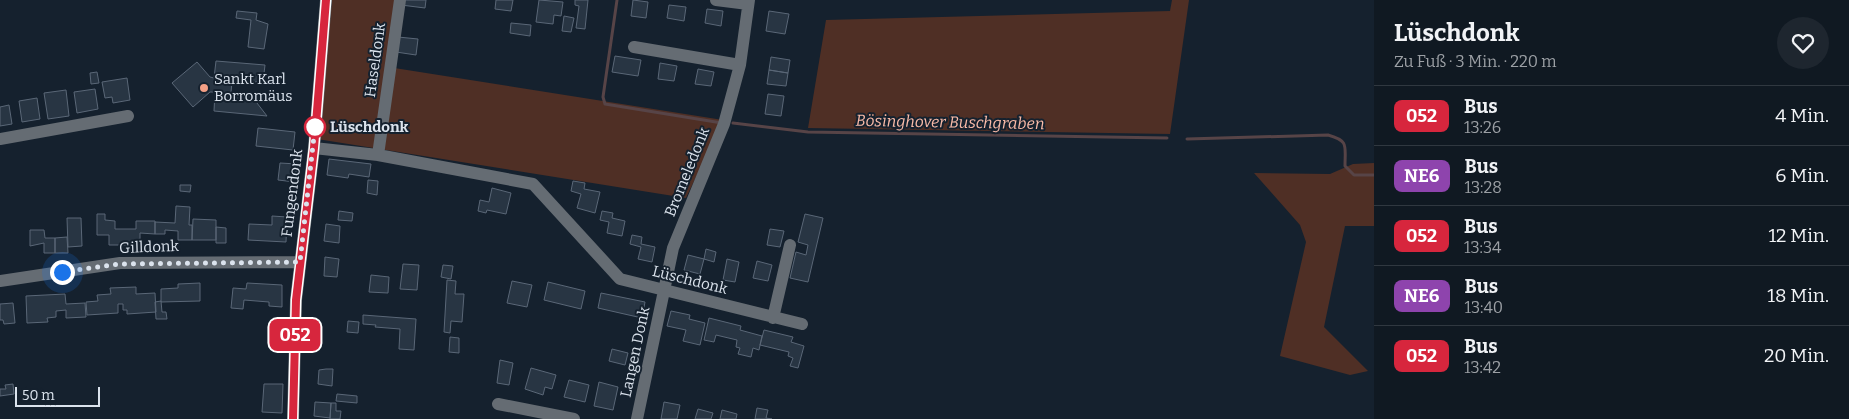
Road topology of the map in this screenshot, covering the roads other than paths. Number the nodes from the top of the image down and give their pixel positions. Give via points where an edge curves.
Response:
1 (326, 0) edge
2 (400, 0) edge
3 (716, 0) edge
4 (749, 2) edge
5 (634, 47) dead end
6 (740, 65) junction
7 (128, 116) dead end
8 (0, 139) edge
9 (314, 148) junction
10 (378, 155) junction
11 (790, 245) dead end
12 (300, 262) junction
13 (0, 282) edge
14 (665, 292) junction
15 (772, 318) junction
16 (802, 324) dead end
17 (498, 404) dead end
18 (293, 419) edge
19 (574, 419) edge
20 (637, 419) edge

1 - 9 street, Fungendonk
2 - 10 street, Haseldonk
3 - 4 street, Bromeledonk
4 - 6 street, Bromeledonk
5 - 6 street
6 - 14 street, Bromeledonk via 724,124 673,248
7 - 8 street
9 - 10 street, Lüschdonk
9 - 12 street, Fungendonk
10 - 14 street, Lüschdonk via 533,184 620,279
11 - 15 street
12 - 13 street, Gilldonk via 120,264
12 - 18 street, Fungendonk
14 - 15 street, Lüschdonk
14 - 20 street, Langen Donk
15 - 16 street, Lüschdonk
17 - 19 street

